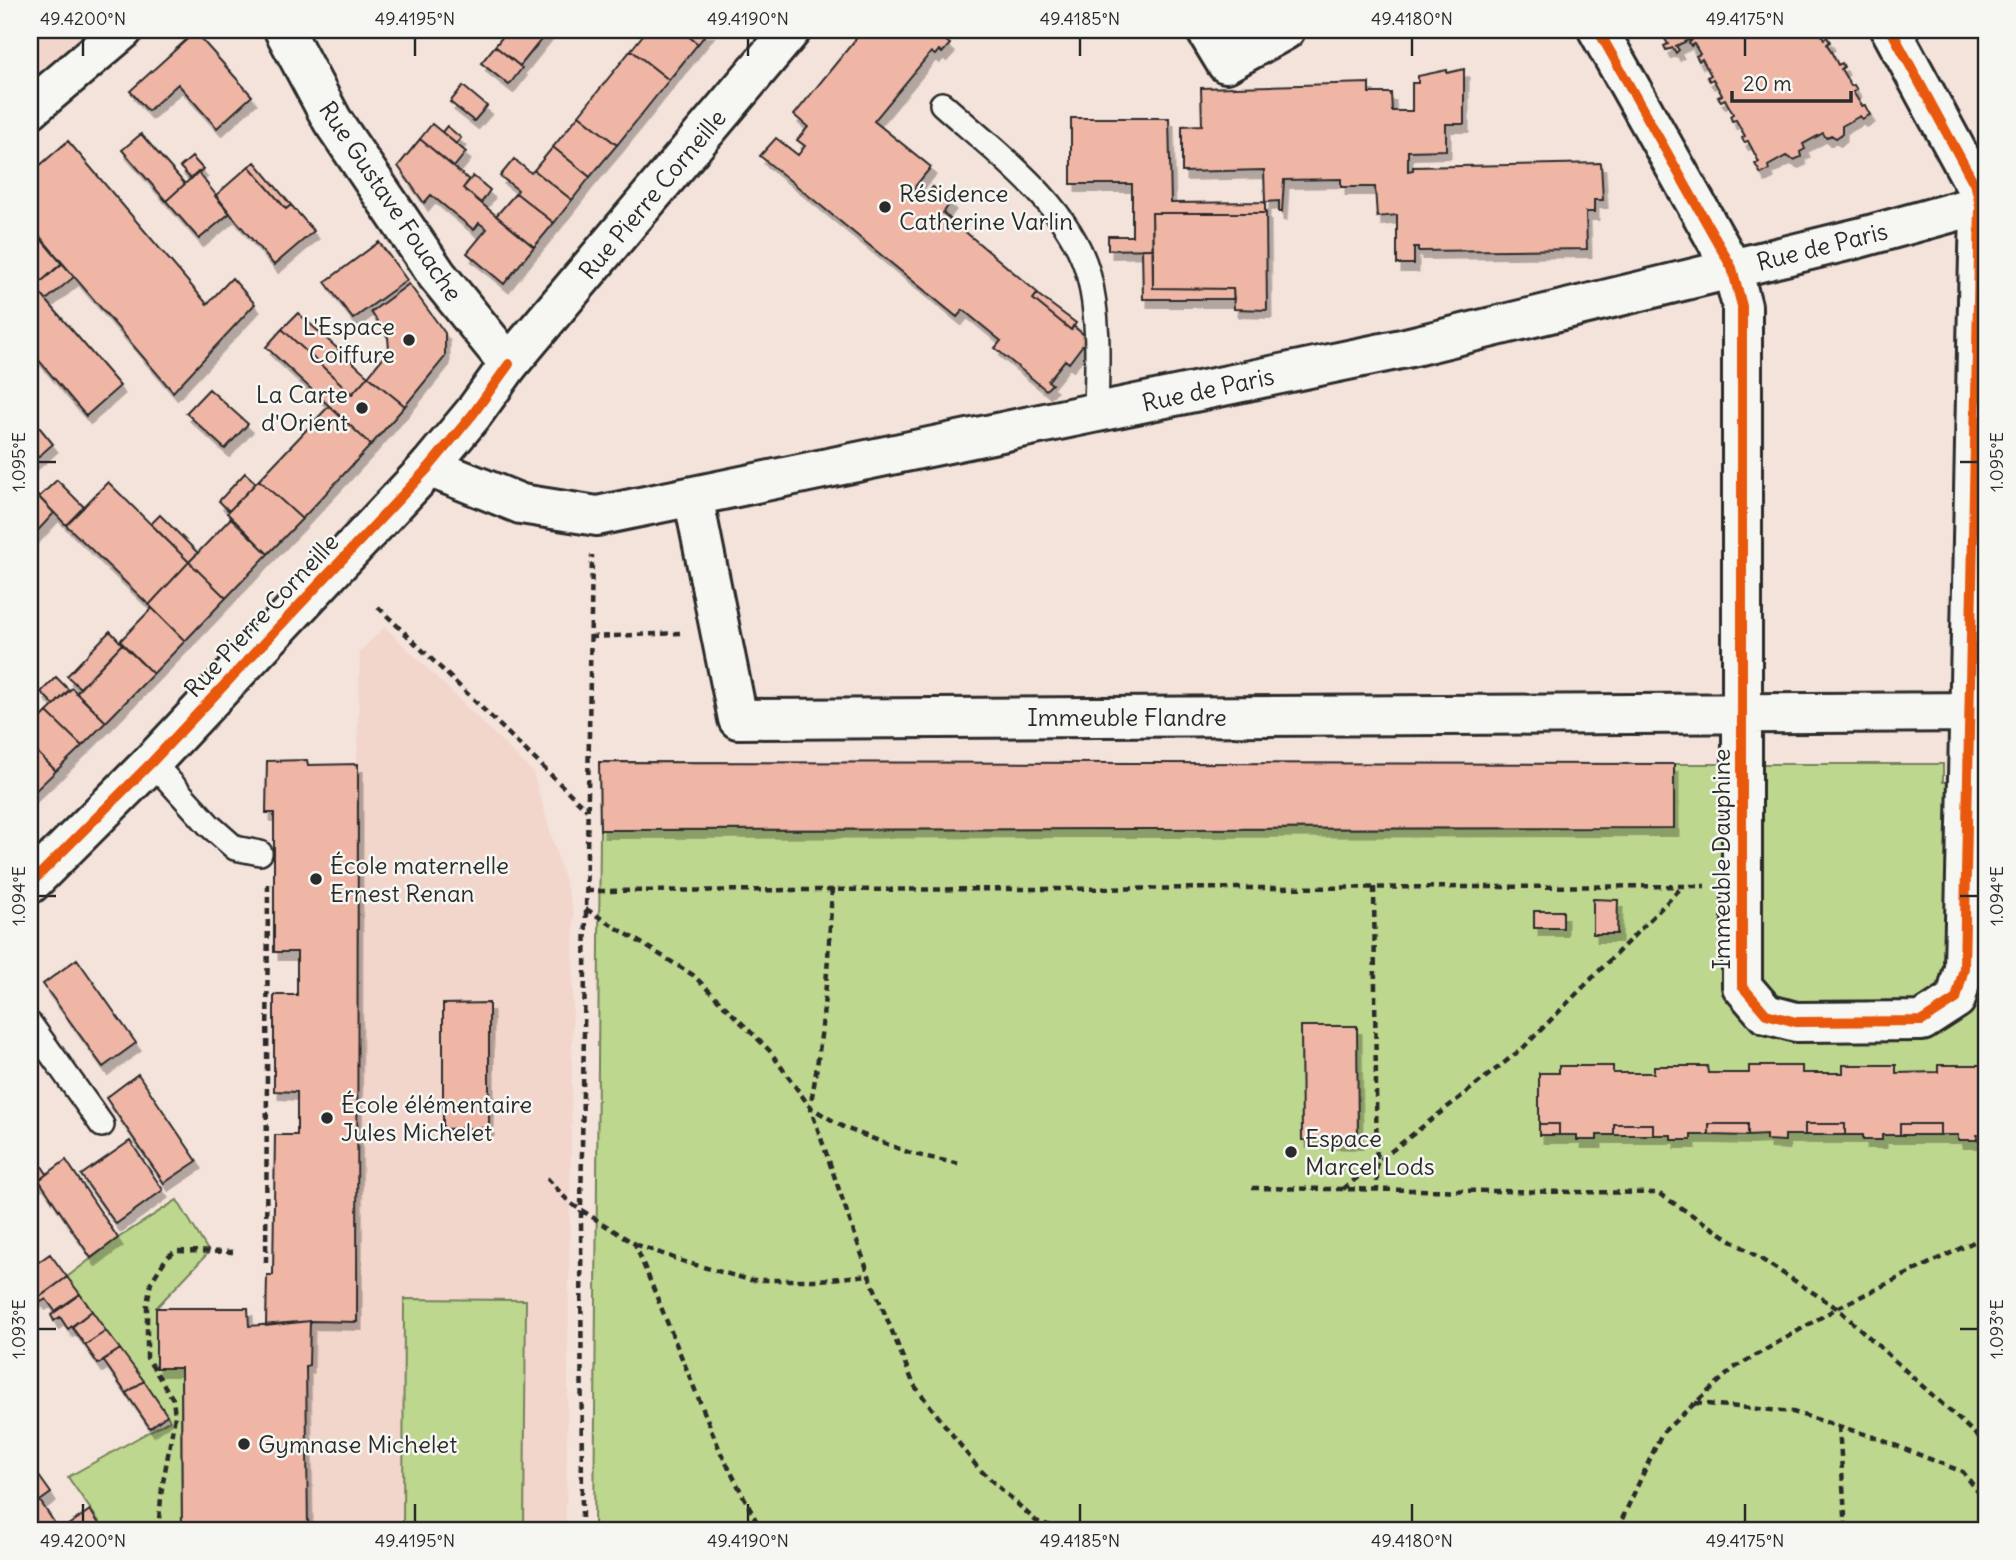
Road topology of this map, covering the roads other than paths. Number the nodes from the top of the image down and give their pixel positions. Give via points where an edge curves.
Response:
1 (123, 30) edge
2 (284, 30) edge
3 (791, 30) edge
4 (1206, 30) edge
5 (1285, 30) edge
6 (1598, 30) edge
7 (1891, 30) edge
8 (942, 104) dead end
9 (30, 109) edge
10 (1983, 204) edge
11 (1732, 268) junction
12 (1983, 273) edge
13 (509, 364) junction
14 (1096, 412) junction
15 (429, 467) junction
16 (693, 496) junction
17 (1978, 713) edge
18 (1742, 714) junction
19 (152, 762) junction
20 (260, 853) road end
21 (30, 884) edge
22 (30, 1024) edge
23 (102, 1125) dead end

1 - 9 street
2 - 13 street, Rue Gustave Fouache via 340,131 437,275
3 - 13 street, Rue Pierre Corneille
4 - 5 street via 1226,63
6 - 11 street, Immeuble Dauphine
7 - 10 street
8 - 14 lane via 1037,190 1069,230 1088,272 1097,340
10 - 11 street, Rue de Paris
10 - 12 street, Immeuble Dauphine
11 - 14 street, Rue de Paris via 1406,348
11 - 18 street, Immeuble Dauphine via 1742,306
12 - 17 street, Immeuble Dauphine
13 - 15 street, Rue Pierre Corneille
14 - 16 street, Rue de Paris
15 - 16 street, Rue de Paris via 521,503 597,516
15 - 19 street, Rue Pierre Corneille
16 - 18 street, Immeuble Flandre via 738,719
17 - 18 street
17 - 18 street, Immeuble Dauphine via 1964,968 1956,999 1922,1021 1796,1022 1766,1014 1742,986
19 - 20 lane via 235,848
19 - 21 street, Rue Pierre Corneille
22 - 23 lane

